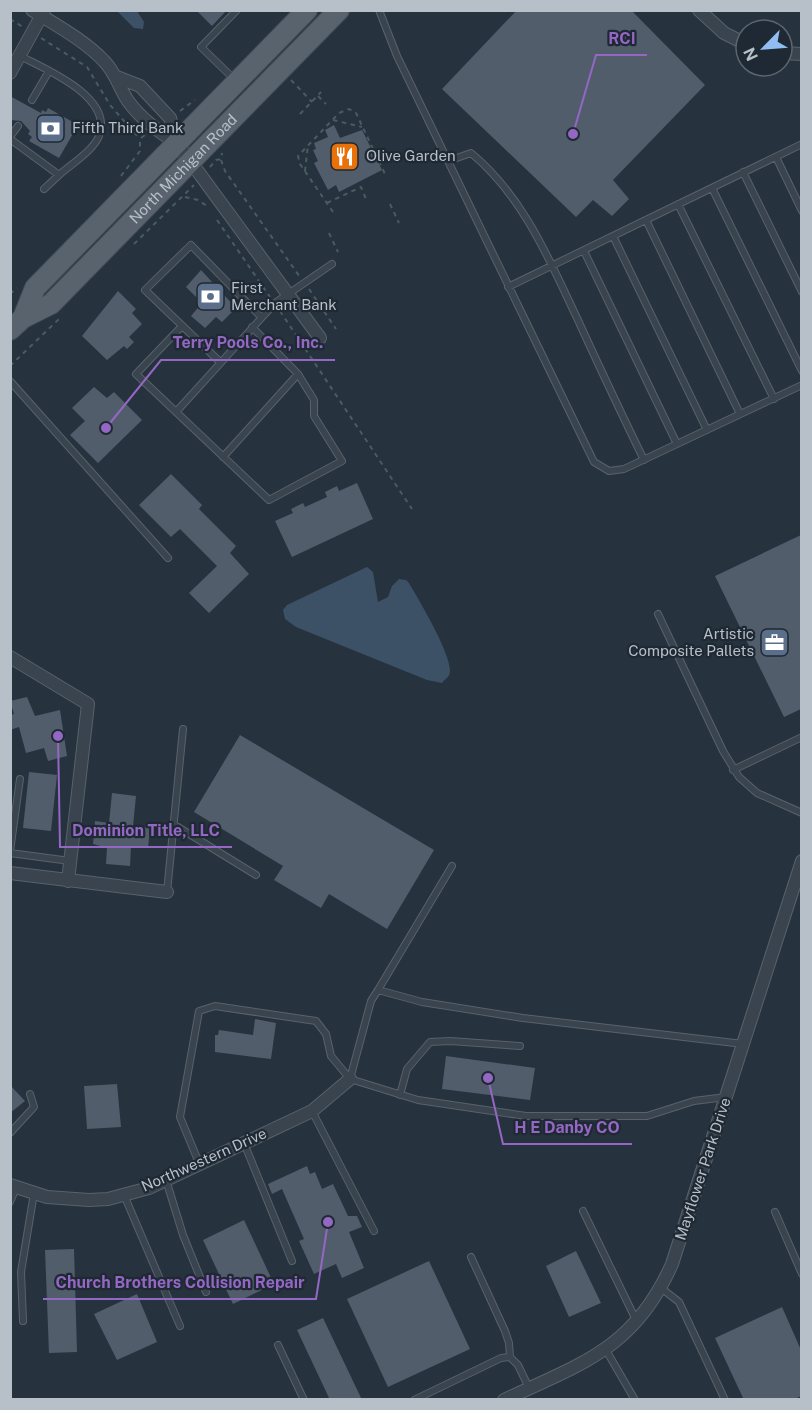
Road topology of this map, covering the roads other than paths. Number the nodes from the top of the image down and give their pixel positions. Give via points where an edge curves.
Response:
1 (237, 10) edge
2 (339, 10) edge
3 (379, 10) edge
4 (699, 10) edge
5 (39, 12) edge
6 (298, 15) edge
7 (734, 38) edge
8 (20, 56) junction
9 (49, 71) junction
10 (10, 73) edge
11 (117, 77) junction
12 (237, 82) junction
13 (32, 100) dead end
14 (18, 126) dead end
15 (10, 138) edge
16 (177, 143) junction
17 (801, 144) edge
18 (776, 157) junction
19 (191, 161) junction
20 (448, 161) junction
21 (743, 172) junction
22 (59, 175) junction
23 (712, 188) junction
24 (44, 189) dead end
25 (678, 204) junction
26 (801, 211) edge
27 (646, 220) junction
28 (613, 236) junction
29 (584, 250) junction
30 (332, 264) dead end
31 (552, 266) junction
32 (508, 287) junction
33 (801, 292) edge
34 (288, 293) junction
35 (261, 317) junction
36 (17, 324) edge
37 (182, 326) junction
38 (252, 327) junction
39 (320, 338) dead end
40 (220, 362) junction
41 (801, 371) edge
42 (298, 374) junction
43 (10, 381) edge
44 (801, 385) edge
45 (774, 399) junction
46 (176, 412) junction
47 (740, 414) junction
48 (707, 430) junction
49 (677, 444) junction
50 (223, 457) junction
51 (644, 460) junction
52 (168, 558) dead end
53 (658, 615) dead end
54 (10, 657) edge
55 (183, 729) dead end
56 (801, 737) edge
57 (733, 770) junction
58 (20, 779) dead end
59 (801, 813) edge
60 (173, 824) junction
61 (10, 852) edge
62 (70, 861) junction
63 (801, 861) edge
64 (452, 866) dead end
65 (10, 873) edge
66 (256, 875) dead end
67 (68, 881) junction
68 (167, 892) joint
69 (378, 990) junction
70 (743, 1044) junction
71 (520, 1046) dead end
72 (350, 1079) junction
73 (30, 1094) dead end
74 (400, 1095) junction
75 (726, 1097) junction
76 (312, 1111) junction
77 (10, 1133) edge
78 (244, 1142) junction
79 (199, 1163) junction
80 (166, 1179) junction
81 (13, 1187) edge
82 (34, 1194) junction
83 (124, 1194) junction
84 (10, 1202) edge
85 (583, 1211) dead end
86 (775, 1212) dead end
87 (374, 1231) dead end
88 (471, 1257) dead end
89 (292, 1260) dead end
90 (801, 1274) edge
91 (661, 1288) junction
92 (206, 1292) dead end
93 (23, 1322) dead end
94 (637, 1323) junction
95 (180, 1326) dead end
96 (278, 1345) dead end
97 (606, 1350) junction
98 (510, 1357) junction
99 (529, 1388) junction
100 (304, 1400) edge
101 (414, 1400) edge
102 (504, 1400) edge
103 (635, 1400) edge
104 (726, 1400) edge

1 - 12 lane via 201,47
2 - 19 main road, North Michigan Road
3 - 20 lane
4 - 7 street
5 - 8 street
5 - 11 street via 88,47
6 - 12 main road, North Michigan Road
8 - 9 lane
8 - 10 street
9 - 13 lane
9 - 22 lane via 86,93 97,113 100,129 98,138
11 - 16 street via 127,100 154,129
11 - 16 street via 140,86 170,118
12 - 16 main road, North Michigan Road
14 - 15 lane
15 - 22 lane
16 - 19 street
16 - 36 main road, North Michigan Road via 35,288
17 - 18 lane
18 - 21 lane
18 - 26 lane
19 - 34 street
19 - 36 main road, North Michigan Road via 51,304
20 - 31 lane via 471,153 489,168 516,200
20 - 32 lane
21 - 23 lane
21 - 33 lane
22 - 24 lane
23 - 25 lane
23 - 41 lane
25 - 27 lane
25 - 45 lane
27 - 28 lane
27 - 47 lane
28 - 29 lane
28 - 48 lane
29 - 31 lane
29 - 49 lane
30 - 34 lane
31 - 32 lane
31 - 51 lane
32 - 51 lane via 591,459 614,472
34 - 35 lane
34 - 39 street
35 - 37 lane via 191,245 145,290
35 - 38 lane
37 - 40 lane
37 - 46 lane via 136,374
38 - 40 lane
38 - 42 lane
40 - 46 lane
42 - 50 lane
42 - 50 lane via 314,400 314,416 342,461 269,500
43 - 52 lane
44 - 45 lane
45 - 47 lane
46 - 50 lane
47 - 48 lane
48 - 49 lane
49 - 51 lane
53 - 57 lane
54 - 62 street via 88,704
55 - 60 lane
56 - 57 lane
57 - 59 lane via 757,793
58 - 61 lane
60 - 66 lane
60 - 68 lane
61 - 62 lane
62 - 67 street
63 - 70 street, Mayflower Park Drive
64 - 69 lane
65 - 67 street
67 - 68 street
69 - 70 lane via 422,1002 516,1017
69 - 72 lane via 371,1001
70 - 75 street, Mayflower Park Drive
71 - 74 lane via 430,1042 407,1069
72 - 74 lane
72 - 76 street, Northwestern Drive
72 - 79 lane via 331,1056 326,1034 316,1021 215,1006 199,1011 180,1117
73 - 77 lane via 34,1107
74 - 75 lane via 526,1116 647,1116 694,1101
75 - 91 street, Mayflower Park Drive
76 - 78 street, Northwestern Drive
76 - 87 lane
78 - 79 street, Northwestern Drive
78 - 89 lane
79 - 80 street, Northwestern Drive
80 - 83 street, Northwestern Drive
80 - 92 lane
81 - 82 street, Northwestern Drive
81 - 84 lane
82 - 83 street, Northwestern Drive via 89,1200
82 - 93 lane via 21,1272
83 - 95 lane
85 - 94 lane
86 - 90 lane
88 - 98 lane via 505,1331
91 - 94 street, Mayflower Park Drive
91 - 104 lane via 680,1302
94 - 97 street, Mayflower Park Drive
96 - 100 lane
97 - 99 street, Mayflower Park Drive
97 - 103 lane
98 - 99 lane
98 - 101 lane
99 - 102 street, Mayflower Park Drive

